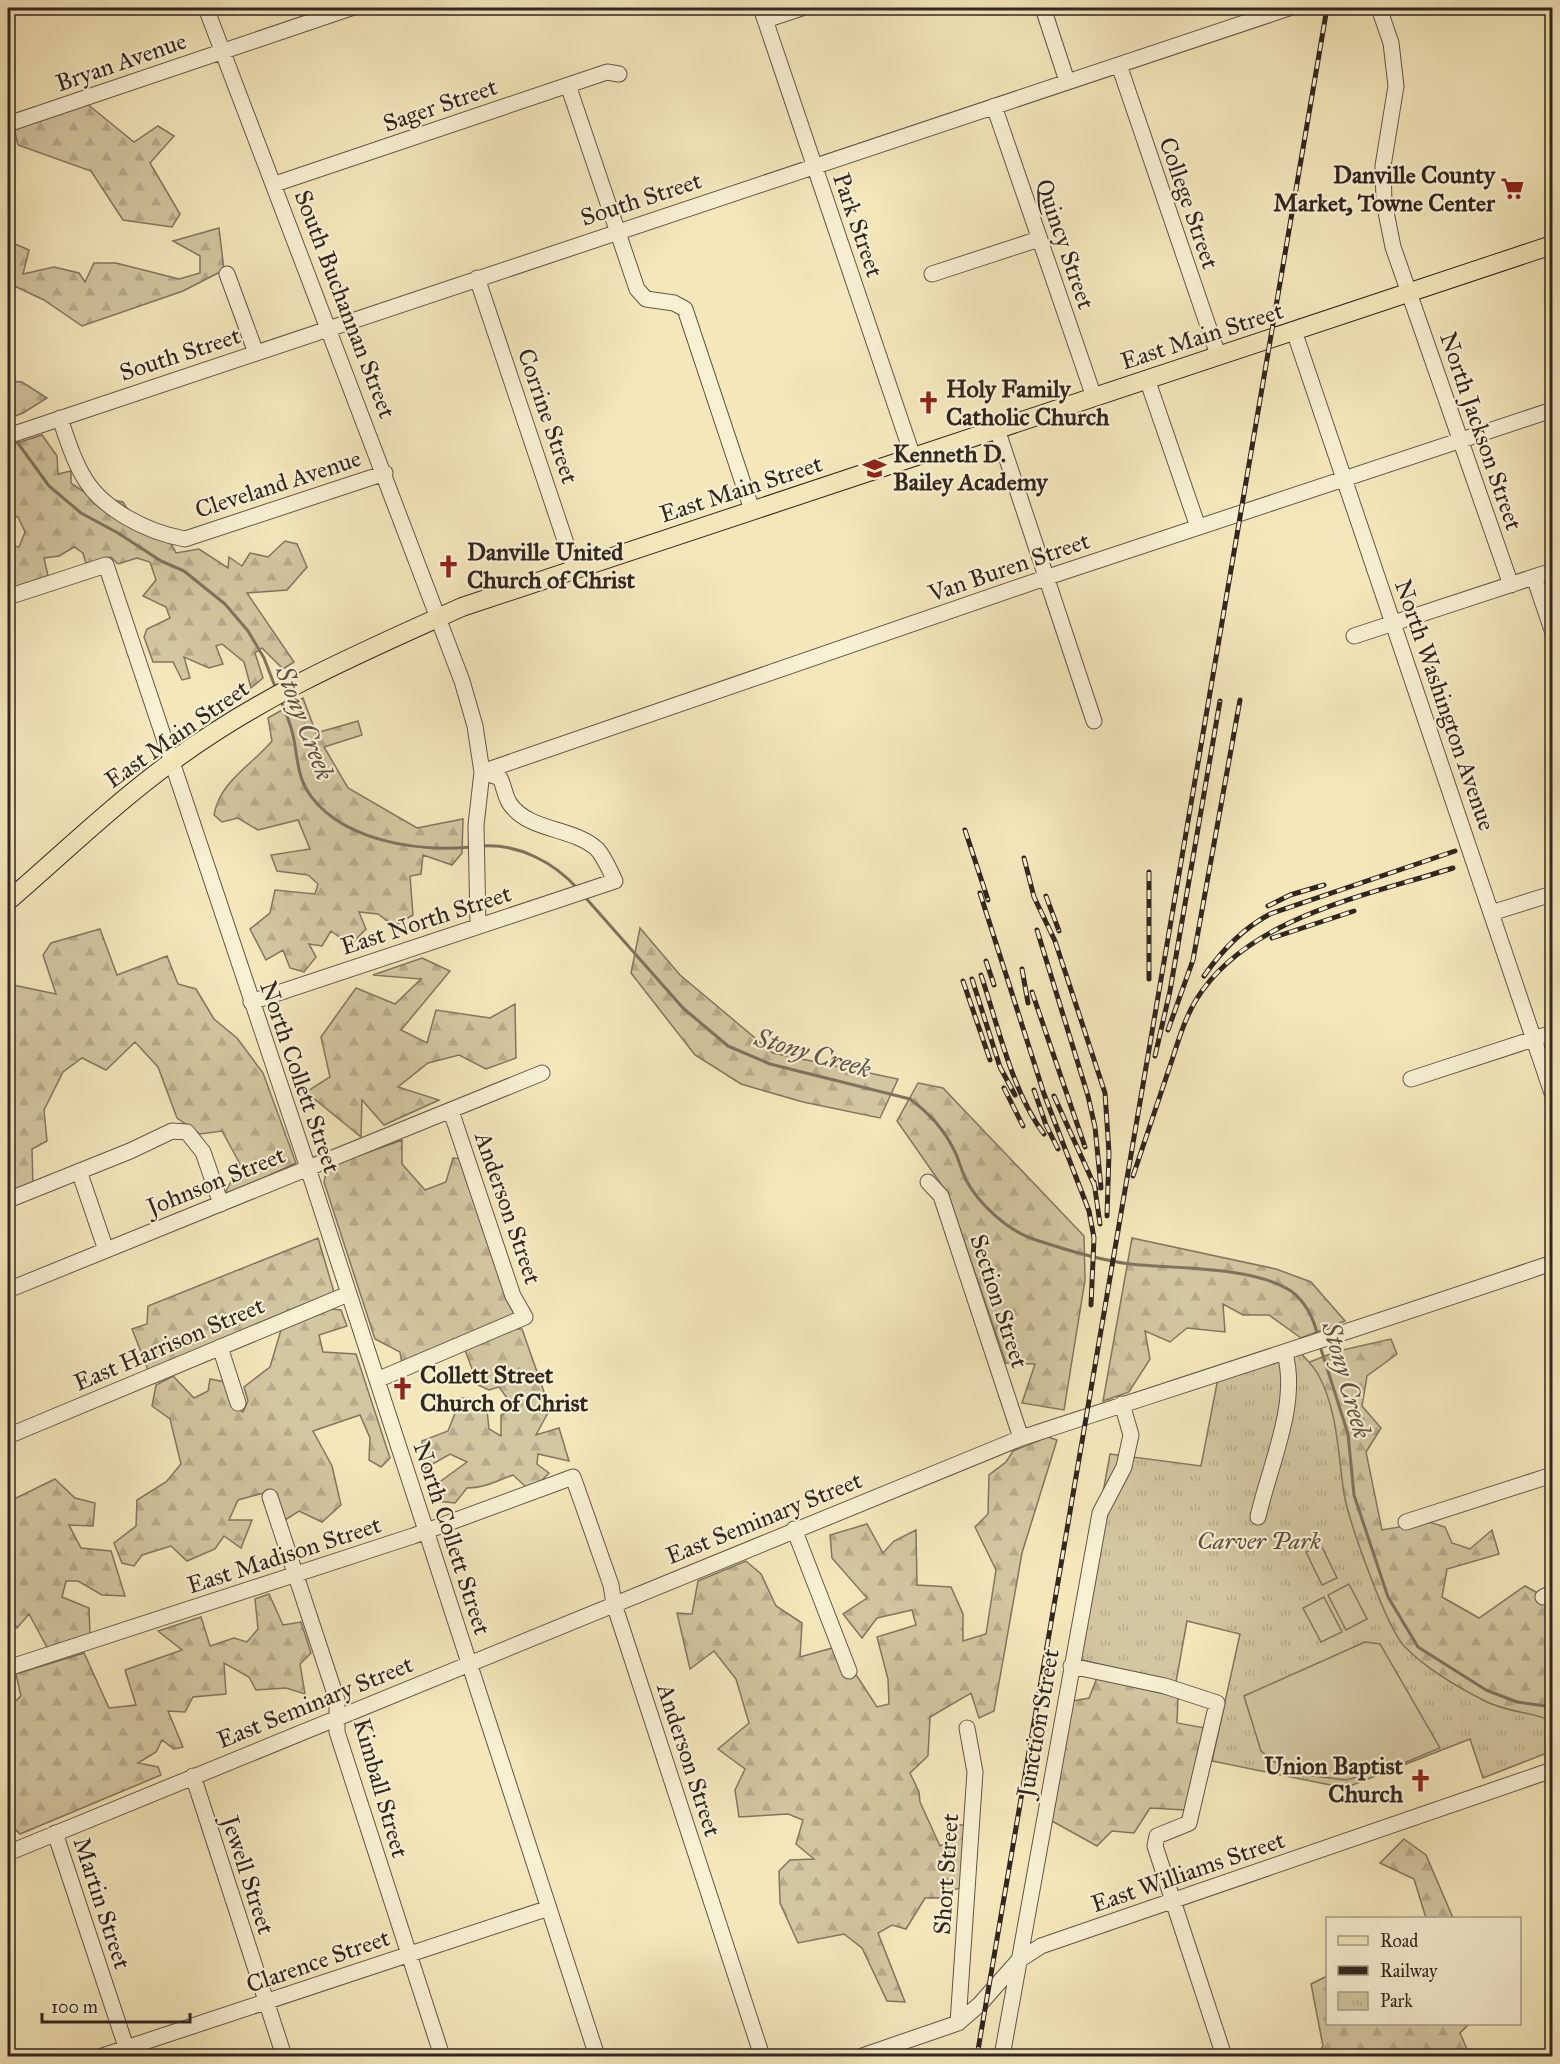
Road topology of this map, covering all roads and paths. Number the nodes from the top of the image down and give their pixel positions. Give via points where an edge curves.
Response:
1 (206, 8) edge
2 (351, 8) edge
3 (802, 8) edge
4 (1043, 8) edge
5 (1289, 8) edge
6 (1379, 8) edge
7 (763, 14) edge
8 (223, 50) junction
9 (1119, 65) junction
10 (619, 74) dead end
11 (1067, 81) junction
12 (568, 85) junction
13 (994, 106) junction
14 (8, 124) edge
15 (814, 165) junction
16 (275, 184) junction
17 (617, 231) junction
18 (1039, 239) junction
19 (1552, 245) edge
20 (227, 274) dead end
21 (932, 274) dead end
22 (477, 278) junction
23 (1410, 292) junction
24 (329, 326) junction
25 (1294, 331) junction
26 (256, 353) junction
27 (1218, 355) junction
28 (1147, 379) junction
29 (1094, 397) junction
30 (1552, 410) edge
31 (60, 418) junction
32 (997, 429) junction
33 (8, 436) edge
34 (1461, 441) junction
35 (913, 457) junction
36 (385, 473) junction
37 (1345, 477) junction
38 (752, 510) junction
39 (1198, 527) junction
40 (575, 570) junction
41 (1552, 571) edge
42 (1534, 577) junction
43 (1045, 578) junction
44 (1511, 585) junction
45 (8, 597) edge
46 (439, 618) junction
47 (1393, 623) junction
48 (1552, 630) edge
49 (1354, 636) dead end
50 (1094, 721) dead end
51 (170, 762) junction
52 (482, 772) junction
53 (10, 893) edge
54 (1552, 894) edge
55 (1491, 913) junction
56 (478, 926) junction
57 (251, 1002) junction
58 (1552, 1033) edge
59 (1533, 1038) junction
60 (542, 1073) dead end
61 (1412, 1079) dead end
62 (1552, 1094) edge
63 (451, 1111) junction
64 (308, 1168) junction
65 (79, 1171) junction
66 (928, 1182) dead end
67 (8, 1200) edge
68 (221, 1204) junction
69 (106, 1250) junction
70 (1552, 1263) edge
71 (8, 1290) edge
72 (348, 1294) junction
73 (220, 1347) junction
74 (1292, 1352) junction
75 (376, 1380) junction
76 (238, 1403) dead end
77 (1122, 1404) junction
78 (8, 1436) edge
79 (1021, 1438) junction
80 (1552, 1476) edge
81 (573, 1477) joint
82 (270, 1497) dead end
83 (1258, 1517) dead end
84 (1406, 1522) dead end
85 (794, 1529) junction
86 (426, 1532) junction
87 (296, 1576) junction
88 (614, 1604) junction
89 (470, 1663) junction
90 (1071, 1666) junction
91 (8, 1668) edge
92 (849, 1671) dead end
93 (337, 1717) junction
94 (967, 1728) dead end
95 (1552, 1770) edge
96 (193, 1776) junction
97 (56, 1833) junction
98 (8, 1853) edge
99 (1173, 1902) junction
100 (549, 1908) junction
101 (408, 1955) junction
102 (1018, 1962) junction
103 (266, 2003) junction
104 (958, 2023) junction
105 (127, 2052) edge
106 (102, 2056) edge
107 (284, 2056) edge
108 (442, 2056) edge
109 (597, 2056) edge
110 (762, 2056) edge
111 (862, 2056) edge
112 (1002, 2056) edge
113 (1224, 2056) edge

1 - 8 street, South Buchannan Street
2 - 8 street, Bryan Avenue
3 - 7 street
4 - 11 street
5 - 9 street, South Street
6 - 23 street, North Jackson Street via 1391,44 1396,86 1383,166 1384,202 1393,247
7 - 15 street, Park Street
8 - 14 street, Bryan Avenue
8 - 16 street, South Buchannan Street
9 - 11 street, South Street
9 - 27 street, College Street
10 - 12 street, Sager Street via 607,72
11 - 13 street, South Street
12 - 16 street, Sager Street
12 - 17 street
13 - 15 street, South Street
13 - 18 street, Quincy Street
15 - 17 street, South Street
15 - 35 street, Park Street
16 - 24 street, South Buchannan Street
17 - 22 street, South Street
17 - 38 street via 637,289 646,300 674,303 685,309
18 - 21 street
18 - 29 street, Quincy Street
19 - 23 main road, East Main Street
20 - 26 street
22 - 24 street, South Street
22 - 40 street, Corrine Street
23 - 25 main road, East Main Street
23 - 34 street, North Jackson Street
24 - 26 street, South Street
24 - 36 street, South Buchannan Street
25 - 27 main road, East Main Street
25 - 37 street, North Washington Avenue
26 - 31 street, South Street
27 - 28 main road, East Main Street
28 - 29 main road, East Main Street
28 - 39 street
29 - 32 main road, East Main Street
30 - 34 street, Van Buren Street
31 - 33 street, South Street
31 - 36 street, Cleveland Avenue via 82,475 102,499 160,534 184,539
32 - 35 main road, East Main Street
32 - 43 street
34 - 37 street, Van Buren Street
34 - 44 street, North Jackson Street
35 - 38 main road, East Main Street
36 - 46 street, South Buchannan Street
37 - 39 street, Van Buren Street
37 - 47 street, North Washington Avenue
38 - 40 main road, East Main Street
39 - 43 street, Van Buren Street
40 - 46 main road, East Main Street
41 - 42 street
42 - 44 street
42 - 48 street
43 - 50 street
43 - 52 street, Van Buren Street
44 - 47 street
45 - 51 street, North Collett Street via 106,565
46 - 51 main road, East Main Street via 297,683
46 - 52 street, South Buchannan Street via 475,726
47 - 49 street
47 - 55 street, North Washington Avenue
51 - 53 main road, East Main Street
51 - 57 street, North Collett Street
52 - 56 street, South Buchannan Street via 477,825
52 - 56 street, East North Street via 500,778 510,803 520,813 596,849 615,881
54 - 55 street
55 - 59 street, North Washington Avenue
56 - 57 street, East North Street
57 - 64 street, North Collett Street
58 - 59 street
59 - 61 street
59 - 62 street, North Washington Avenue
60 - 63 street, Johnson Street
63 - 64 street, Johnson Street
63 - 75 street, Anderson Street via 513,1296 525,1317
64 - 68 street, Johnson Street
64 - 72 street, North Collett Street
65 - 67 street
65 - 68 street via 172,1131 187,1132 203,1152
65 - 69 street
66 - 79 street, Section Street via 940,1196
68 - 69 street, Johnson Street
69 - 71 street, Johnson Street
70 - 74 street, East Seminary Street
72 - 73 street, East Harrison Street
72 - 75 street, North Collett Street
73 - 76 street
73 - 78 street, East Harrison Street
74 - 77 street, East Seminary Street
74 - 83 street via 1289,1398
75 - 86 street, North Collett Street
77 - 79 street, East Seminary Street
77 - 90 street, Junction Street via 1131,1435 1124,1467 1100,1513
79 - 85 street, East Seminary Street
80 - 84 street
81 - 86 street, East Madison Street
81 - 88 street, Anderson Street
82 - 87 street, Kimball Street
85 - 88 street, East Seminary Street
85 - 92 street
86 - 87 street, East Madison Street
86 - 89 street, North Collett Street
87 - 91 street, East Madison Street
87 - 93 street, Kimball Street via 337,1700
88 - 89 street, East Seminary Street
88 - 110 street, Anderson Street
89 - 93 street, East Seminary Street
89 - 100 street, North Collett Street
90 - 99 street via 1164,1686 1216,1703 1189,1822 1157,1836 1155,1846
90 - 102 street, Junction Street
93 - 96 street, East Seminary Street
93 - 101 street, Kimball Street via 337,1732
94 - 104 street, Short Street via 975,1772
95 - 99 street, East Williams Street
96 - 97 street, East Seminary Street
96 - 103 street, Jewell Street
97 - 98 street, East Seminary Street
97 - 105 street, Martin Street
99 - 102 street, East Williams Street via 1041,1946
99 - 113 street
100 - 101 street, Clarence Street
100 - 109 street, North Collett Street
101 - 103 street, Clarence Street
101 - 108 street, Kimball Street
102 - 104 street, East Williams Street
102 - 112 street, Junction Street
103 - 105 street, Clarence Street
103 - 107 street, Jewell Street
104 - 111 street, East Williams Street
105 - 106 street, Clarence Street

